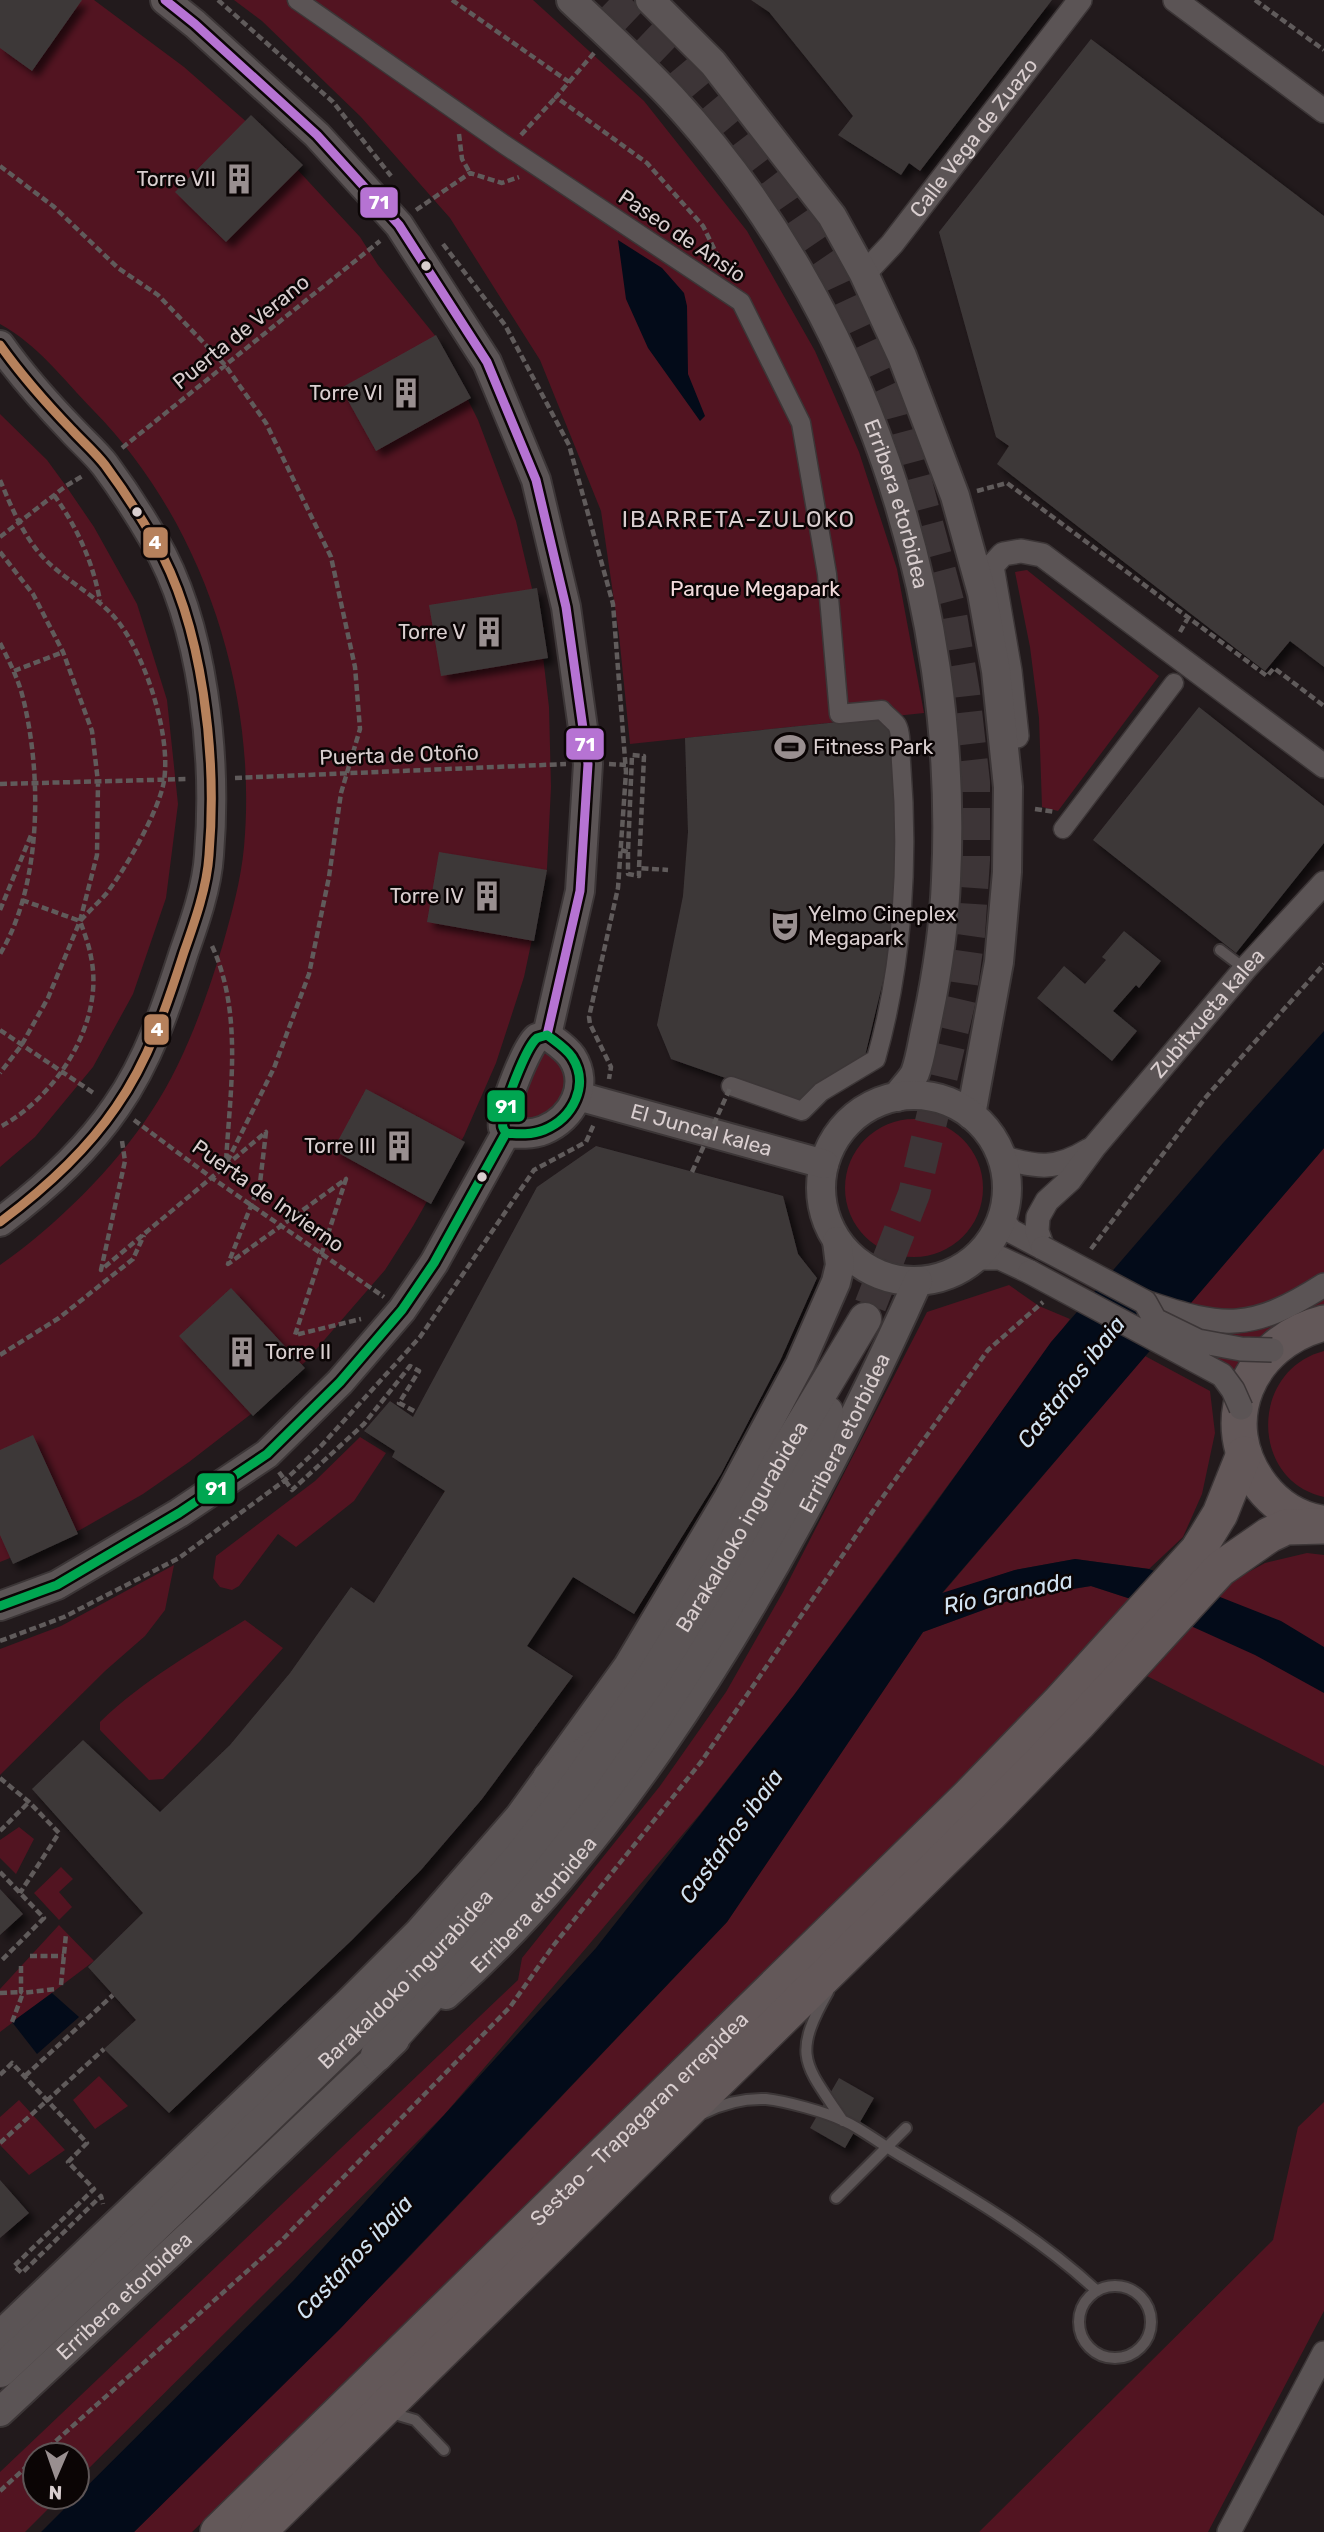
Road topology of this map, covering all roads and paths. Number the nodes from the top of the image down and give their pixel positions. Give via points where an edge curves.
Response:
1 (165, 0) edge
2 (218, 0) edge
3 (297, 0) edge
4 (452, 0) edge
5 (571, 0) edge
6 (650, 0) edge
7 (1080, 0) edge
8 (1175, 0) edge
9 (1255, 0) edge
10 (600, 46) dead end
11 (1324, 50) edge
12 (569, 82) junction
13 (556, 97) junction
14 (1324, 111) edge
15 (464, 116) junction
16 (509, 148) junction
17 (535, 165) junction
18 (0, 166) edge
19 (470, 173) junction
20 (398, 186) dead end
21 (414, 215) junction
22 (441, 241) dead end
23 (864, 274) junction
24 (741, 302) junction
25 (0, 345) edge
26 (225, 365) junction
27 (104, 463) junction
28 (0, 480) edge
29 (986, 488) dead end
30 (54, 495) junction
31 (18, 523) junction
32 (0, 537) edge
33 (0, 552) edge
34 (100, 602) junction
35 (0, 643) edge
36 (63, 652) junction
37 (14, 671) junction
38 (1174, 683) dead end
39 (1324, 706) edge
40 (587, 764) junction
41 (1324, 766) edge
42 (348, 773) junction
43 (212, 779) junction
44 (164, 780) junction
45 (98, 782) junction
46 (34, 783) junction
47 (0, 784) edge
48 (1008, 787) junction
49 (33, 829) junction
50 (1063, 829) dead end
51 (621, 850) junction
52 (628, 852) junction
53 (639, 868) junction
54 (668, 870) dead end
55 (1324, 883) edge
56 (22, 900) junction
57 (0, 910) edge
58 (197, 914) junction
59 (80, 921) junction
60 (1220, 950) dead end
61 (0, 954) edge
62 (1245, 970) junction
63 (0, 1030) edge
64 (547, 1035) junction
65 (21, 1046) junction
66 (62, 1071) junction
67 (0, 1073) edge
68 (731, 1086) joint
69 (897, 1097) junction
70 (590, 1099) junction
71 (116, 1107) junction
72 (971, 1115) junction
73 (0, 1127) edge
74 (506, 1133) junction
75 (1095, 1146) junction
76 (1001, 1157) junction
77 (824, 1164) junction
78 (225, 1166) junction
79 (692, 1172) dead end
80 (212, 1178) junction
81 (251, 1205) junction
82 (1002, 1219) junction
83 (0, 1222) edge
84 (281, 1225) junction
85 (144, 1234) junction
86 (837, 1241) junction
87 (1043, 1248) junction
88 (322, 1254) junction
89 (976, 1258) junction
90 (918, 1281) junction
91 (1324, 1285) edge
92 (1145, 1302) junction
93 (402, 1310) junction
94 (362, 1319) dead end
95 (1324, 1323) edge
96 (1265, 1334) junction
97 (0, 1354) edge
98 (1241, 1408) junction
99 (416, 1412) dead end
100 (267, 1454) junction
101 (1244, 1454) junction
102 (284, 1481) junction
103 (1324, 1525) edge
104 (1209, 1560) junction
105 (0, 1606) edge
106 (0, 1641) edge
107 (1068, 1714) junction
108 (612, 1735) junction
109 (0, 1778) edge
110 (549, 1778) junction
111 (29, 1802) junction
112 (0, 1830) edge
113 (0, 1872) edge
114 (20, 1893) junction
115 (66, 1934) dead end
116 (851, 1951) junction
117 (30, 1956) dead end
118 (64, 1956) junction
119 (0, 1962) edge
120 (21, 1966) dead end
121 (0, 1993) edge
122 (22, 1993) junction
123 (113, 1995) dead end
124 (12, 2022) dead end
125 (104, 2049) dead end
126 (377, 2055) junction
127 (0, 2075) edge
128 (25, 2076) junction
129 (47, 2100) junction
130 (844, 2120) junction
131 (906, 2127) dead end
132 (670, 2129) junction
133 (0, 2143) edge
134 (887, 2148) junction
135 (836, 2198) dead end
136 (110, 2232) junction
137 (1097, 2291) junction
138 (0, 2335) edge
139 (1324, 2353) edge
140 (0, 2371) edge
141 (404, 2400) junction
142 (0, 2412) edge
143 (415, 2420) junction
144 (444, 2451) dead end
145 (21, 2472) edge
146 (0, 2491) edge
147 (218, 2532) edge
148 (258, 2532) edge
149 (1229, 2532) edge

1 - 21 street
2 - 20 path via 333,102
3 - 15 street, Paseo de Ansio
4 - 12 path
5 - 69 street, Erribera etorbidea via 672,98 783,244 821,312 863,405 902,510 921,580 936,667 948,788 945,910 931,1006 914,1075
6 - 23 street via 743,100 829,212
7 - 23 street, Calle Vega de Zuazo
8 - 14 street
9 - 11 path
10 - 12 path
12 - 13 path
13 - 16 path
13 - 24 path via 647,163 703,226
15 - 16 street, Paseo de Ansio
15 - 19 path via 459,146
16 - 17 street, Paseo de Ansio
17 - 19 path via 502,183
17 - 24 street, Paseo de Ansio
18 - 26 path via 52,205 118,268 158,295
19 - 21 path, Puerta de Verano
21 - 26 path, Puerta de Verano
21 - 40 street via 487,362 536,480 566,607
22 - 51 path via 505,326 569,445 613,604 626,772
23 - 48 street via 942,460 972,557 996,671
24 - 68 street, Paseo de Ansio via 801,424 827,574 839,714 882,710 898,727 904,865 888,1011 876,1059 821,1092 802,1111
25 - 27 street via 22,377
26 - 27 path, Puerta de Verano
26 - 42 path via 266,423 331,557 355,667 360,729
27 - 30 path, Puerta de Verano
27 - 43 street via 155,541 181,600 197,661
28 - 31 path
29 - 39 path via 1007,483 1267,676 1274,667
30 - 31 path, Puerta de Verano
30 - 34 path via 82,544
31 - 32 path, Puerta de Verano
31 - 34 path via 50,564
33 - 36 path via 33,594
34 - 44 path via 144,665 157,707
35 - 37 path
36 - 37 path
36 - 45 path via 92,731
37 - 46 path via 29,729
38 - 50 street
40 - 42 path, Puerta de Otoño
40 - 64 street via 580,891
41 - 48 street via 1042,555 1021,551 1003,554 992,566 1017,743
42 - 43 path, Puerta de Otoño
42 - 78 path via 309,974 274,1068
43 - 44 path, Puerta de Otoño
43 - 58 street via 209,857
44 - 45 path, Puerta de Otoño
44 - 59 path via 138,841 106,892
45 - 46 path, Puerta de Otoño
45 - 59 path via 97,855
46 - 47 path, Puerta de Otoño
46 - 49 path
48 - 72 street via 999,962
49 - 56 path via 31,866
49 - 57 path
51 - 52 path
51 - 70 path via 618,888 589,1017 611,1072
52 - 53 path via 628,874 639,876
52 - 53 path via 632,755 644,756
53 - 54 path
55 - 62 street, Zubitxueta kalea
56 - 59 path
56 - 61 path
58 - 71 street via 165,1012
58 - 78 path via 221,966 229,1005 233,1045
59 - 65 path via 48,998
59 - 66 path via 92,958 93,992 85,1023
60 - 62 lane
62 - 75 street, Zubitxueta kalea
63 - 65 path, Puerta de Invierno
64 - 70 street via 571,1055
64 - 74 street via 537,1038 528,1050 505,1111
65 - 66 path, Puerta de Invierno
65 - 67 path
66 - 71 path, Puerta de Invierno
66 - 73 path via 27,1108
68 - 79 path, bridge
69 - 72 street via 923,1096 948,1102
69 - 77 street via 850,1120
70 - 74 street via 544,1130
70 - 77 street, El Juncal kalea
70 - 102 path via 586,1142 534,1170 420,1337
71 - 80 path, Puerta de Invierno
71 - 83 street via 65,1167
71 - 85 path via 125,1160 101,1270
72 - 76 street via 989,1134
74 - 93 street via 434,1263
75 - 76 street, Zubitxueta kalea via 1057,1166
75 - 87 street, Zubitxueta kalea via 1042,1209 1037,1231
76 - 82 street via 1007,1188
77 - 86 street via 822,1205
78 - 80 path
78 - 81 path via 266,1132 260,1183
80 - 81 path, Puerta de Invierno
80 - 85 path
81 - 84 path, Puerta de Invierno
81 - 84 path via 228,1264
82 - 87 street via 1011,1231
82 - 89 street
84 - 88 path, Puerta de Invierno
84 - 88 path via 346,1179
85 - 97 path via 133,1259 59,1318
86 - 90 street via 873,1272
86 - 110 street via 840,1265 836,1282 766,1429 662,1612
87 - 92 street, bridge
88 - 93 path, Puerta de Invierno
88 - 94 path via 295,1335
89 - 90 street via 949,1274
89 - 98 street, bridge via 1000,1258 1030,1272 1222,1375
90 - 126 street, Erribera etorbidea via 824,1478 738,1630 658,1751 564,1876 486,1960
91 - 96 street via 1285,1309
92 - 96 street via 1190,1318
92 - 96 street, bridge via 1155,1320 1198,1341 1241,1349
93 - 100 street via 340,1382
95 - 96 main road via 1289,1337
96 - 98 main road
98 - 101 main road
99 - 102 path via 399,1403 419,1371 410,1366 364,1424 292,1490
100 - 102 path
100 - 105 street via 57,1585
101 - 103 main road via 1269,1496 1288,1511
101 - 104 main road via 1220,1514
102 - 106 path via 179,1558 64,1617
103 - 104 main road via 1286,1527
104 - 107 main road
107 - 116 main road, Sestao - Trapagaran errepidea
107 - 147 main road, Sestao - Trapagaran errepidea via 940,1824
108 - 110 main road
108 - 126 main road, Barakaldoko ingurabidea via 715,1575 865,1319 803,1472 722,1614 642,1738 548,1865
108 - 140 main road, Barakaldoko ingurabidea via 519,1858 450,1937 281,2105
109 - 111 path
110 - 136 street via 419,1932
111 - 112 path
111 - 114 path via 59,1833
113 - 114 path
114 - 119 path via 44,1917
115 - 118 path
116 - 130 lane via 814,2015 805,2044 807,2065
116 - 132 main road, Sestao - Trapagaran errepidea
117 - 118 path
118 - 122 path via 59,1987
120 - 122 path
121 - 122 path
122 - 124 path
123 - 128 path
125 - 129 path
126 - 142 street, Erribera etorbidea
127 - 128 path via 12,2063
128 - 129 path
129 - 133 path
129 - 136 path via 88,2143 68,2162 94,2189 14,2266 22,2273 101,2196
130 - 132 lane via 782,2102 745,2100 722,2104
130 - 134 lane
131 - 134 lane
132 - 141 main road, Sestao - Trapagaran errepidea
134 - 135 lane
134 - 137 lane via 984,2204
136 - 138 street
137 - 137 lane via 1088,2298 1079,2318 1083,2340 1099,2356 1132,2354 1148,2338 1146,2305 1119,2286
139 - 149 street
141 - 143 lane
141 - 143 lane
141 - 148 main road, Sestao - Trapagaran errepidea
143 - 144 lane
145 - 146 path

